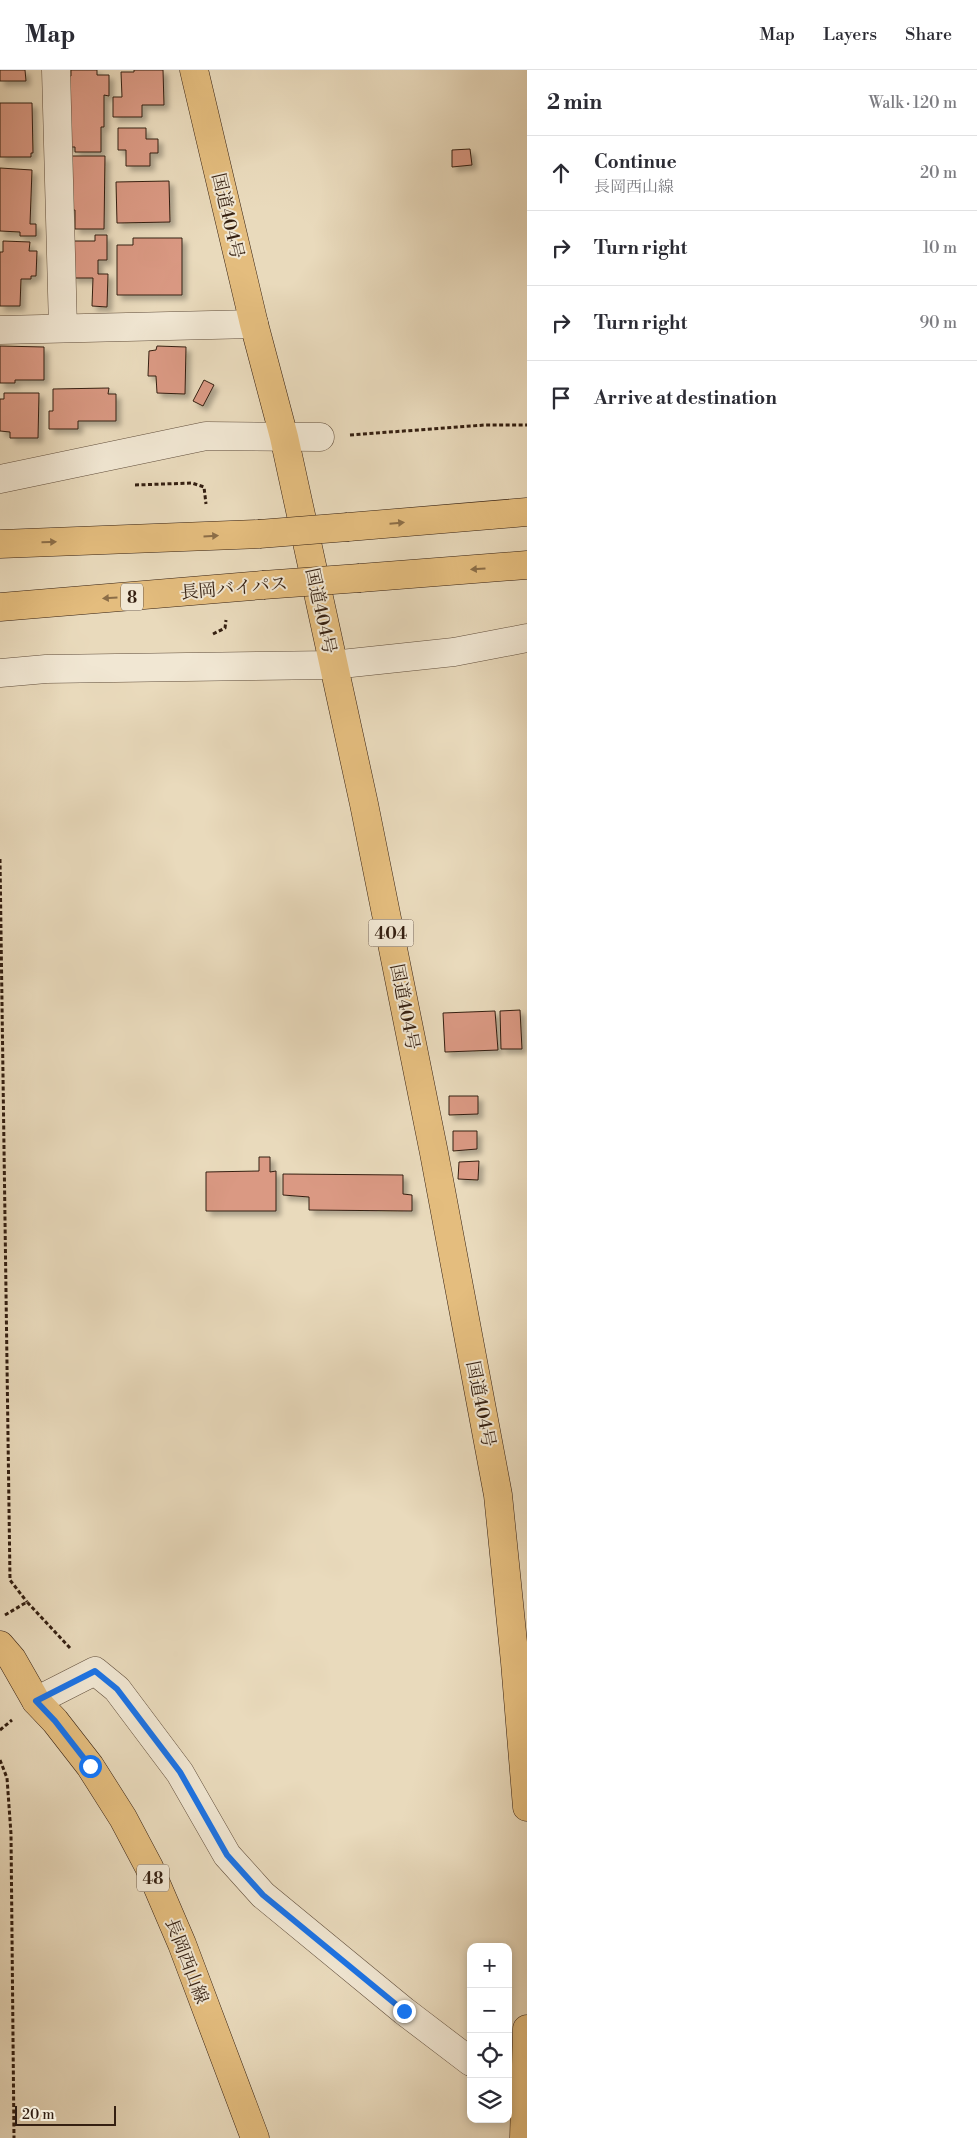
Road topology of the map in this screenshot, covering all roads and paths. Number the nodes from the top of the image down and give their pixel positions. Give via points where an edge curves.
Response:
1 (56, 70) edge
2 (194, 70) edge
3 (254, 324) junction
4 (63, 328) junction
5 (0, 330) edge
6 (527, 425) edge
7 (284, 437) junction
8 (320, 437) joint
9 (0, 480) edge
10 (134, 485) dead end
11 (527, 512) edge
12 (209, 536) junction
13 (0, 544) edge
14 (527, 565) edge
15 (0, 607) edge
16 (527, 638) edge
17 (332, 665) junction
18 (0, 673) edge
19 (0, 859) edge
20 (27, 1602) junction
21 (1, 1632) edge
22 (95, 1671) junction
23 (36, 1701) junction
24 (0, 1760) edge
25 (527, 1807) edge
26 (527, 2029) edge
27 (467, 2059) edge
28 (521, 2119) edge
29 (14, 2138) edge
30 (255, 2138) edge

1 - 4 street
2 - 3 main road, 国道404号 / 404
3 - 4 street
3 - 7 main road, 国道404号 / 404
4 - 5 street
6 - 8 path
7 - 8 street
7 - 9 street via 206,436
7 - 17 main road, 国道404号 / 404
10 - 12 path via 192,483 204,487
12 -> 11 main road, bridge
13 -> 12 main road
14 -> 15 main road, 長岡バイパス / 8, bridge
16 - 17 street via 454,652
17 - 18 street via 46,669
17 - 25 main road, 国道404号 / 404 via 390,931 498,1495
19 - 20 path via 10,1580
20 - 21 path via 5,1615
20 - 22 path
21 - 23 main road, 長岡西山線 / 48
22 - 23 street
22 - 27 street via 117,1689 180,1772 227,1855 263,1895
23 - 30 main road, 長岡西山線 / 48 via 90,1766 149,1867 182,1944
24 - 29 path via 7,1778 11,1834
26 - 28 main road

